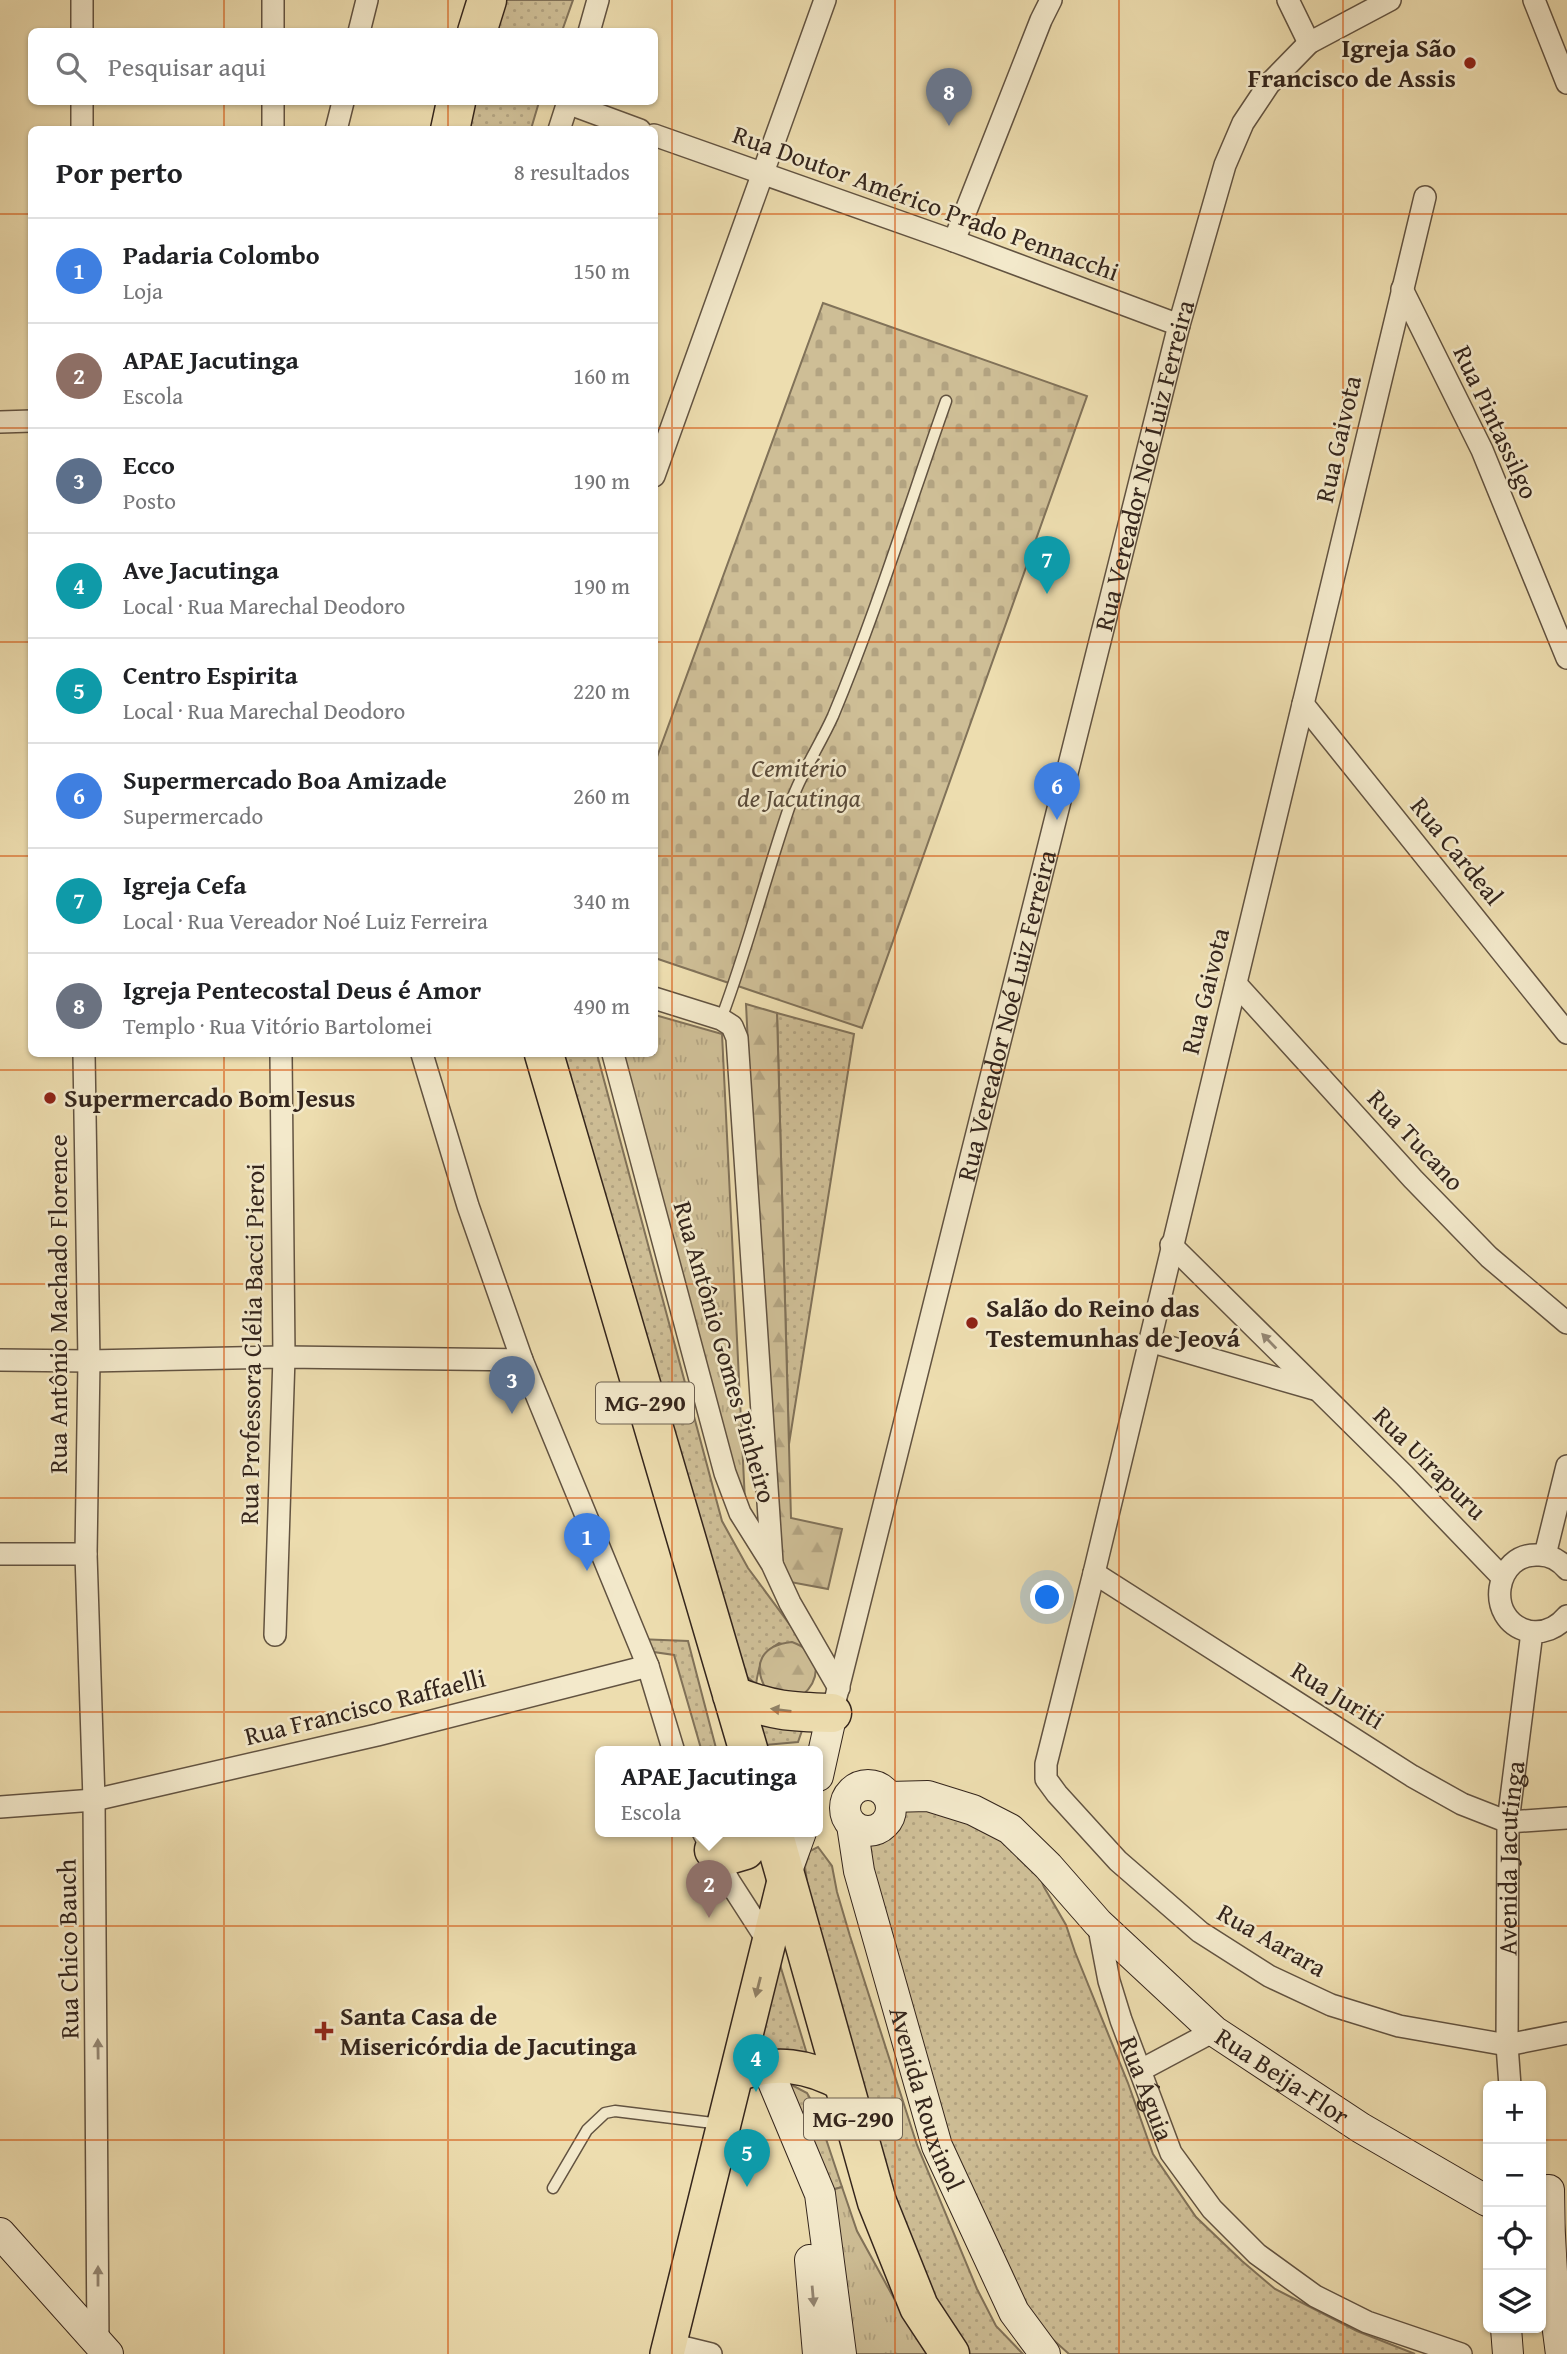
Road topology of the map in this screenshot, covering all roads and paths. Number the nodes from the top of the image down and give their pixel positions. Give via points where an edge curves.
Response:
1 (82, 0) edge
2 (273, 0) edge
3 (367, 0) edge
4 (487, 0) edge
5 (598, 0) edge
6 (825, 0) edge
7 (1051, 0) edge
8 (1288, 0) edge
9 (1390, 0) edge
10 (1534, 0) edge
11 (82, 28) edge
12 (273, 28) edge
13 (360, 28) edge
14 (478, 28) edge
15 (590, 28) edge
16 (1308, 43) junction
17 (1567, 83) edge
18 (82, 105) edge
19 (273, 105) edge
20 (342, 105) edge
21 (455, 105) edge
22 (567, 105) edge
23 (576, 105) edge
24 (82, 126) edge
25 (273, 126) edge
26 (337, 126) edge
27 (451, 126) edge
28 (560, 126) edge
29 (630, 126) edge
30 (658, 136) edge
31 (763, 175) junction
32 (1425, 197) dead end
33 (954, 241) junction
34 (1402, 289) junction
35 (1179, 325) junction
36 (946, 401) dead end
37 (28, 421) edge
38 (0, 422) edge
39 (658, 465) edge
40 (1567, 658) edge
41 (1303, 704) junction
42 (1236, 984) junction
43 (658, 999) edge
44 (720, 1019) junction
45 (1567, 1033) edge
46 (84, 1057) edge
47 (281, 1057) edge
48 (423, 1057) edge
49 (545, 1057) edge
50 (614, 1057) edge
51 (1171, 1245) junction
52 (1567, 1323) edge
53 (1149, 1341) junction
54 (284, 1357) junction
55 (0, 1360) edge
56 (522, 1360) junction
57 (89, 1361) junction
58 (1316, 1390) junction
59 (1567, 1466) edge
60 (0, 1554) edge
61 (86, 1554) junction
62 (1545, 1555) junction
63 (772, 1564) junction
64 (1567, 1569) edge
65 (1094, 1573) junction
66 (1502, 1577) junction
67 (1567, 1616) edge
68 (1532, 1632) junction
69 (275, 1635) dead end
70 (648, 1666) junction
71 (732, 1695) junction
72 (835, 1700) junction
73 (672, 1746) edge
74 (747, 1746) edge
75 (1057, 1794) joint
76 (831, 1797) edge
77 (889, 1797) junction
78 (94, 1800) junction
79 (0, 1807) edge
80 (1567, 1818) edge
81 (1508, 1822) junction
82 (754, 1837) edge
83 (775, 1837) edge
84 (799, 1837) edge
85 (709, 1841) edge
86 (786, 1873) junction
87 (1098, 1923) junction
88 (769, 1944) junction
89 (1214, 2031) junction
90 (1567, 2033) edge
91 (1507, 2045) junction
92 (751, 2070) junction
93 (1141, 2070) junction
94 (1510, 2081) edge
95 (844, 2085) junction
96 (724, 2125) junction
97 (802, 2155) junction
98 (553, 2188) dead end
99 (1552, 2188) edge
100 (1483, 2200) edge
101 (0, 2233) edge
102 (1506, 2333) edge
103 (103, 2349) edge
104 (668, 2349) edge
105 (711, 2354) edge
106 (818, 2354) edge
107 (841, 2354) edge
108 (950, 2354) edge
109 (1045, 2354) edge
110 (1461, 2354) edge
111 (1508, 2354) edge
112 (1561, 2354) edge

1 - 11 street
2 - 12 street
3 - 13 street
4 - 14 highway
5 - 15 street
6 - 31 street
7 - 33 street
8 - 16 street
9 - 16 street, Rua Vereador Noé Luiz Ferreira
10 - 17 street
16 - 35 street, Rua Vereador Noé Luiz Ferreira via 1269,84 1243,123 1225,165
18 - 24 street
19 - 25 street
20 - 26 street
21 - 27 highway
22 - 28 street
23 - 29 street
30 - 31 street, Rua Doutor Américo Prado Pennacchi
31 - 33 street, Rua Doutor Américo Prado Pennacchi
31 - 39 street
32 - 34 street, Rua Gaivota
33 - 35 street, Rua Doutor Américo Prado Pennacchi
34 - 40 street, Rua Pintassilgo via 1482,450
34 - 41 street, Rua Gaivota
35 - 72 street, Rua Vereador Noé Luiz Ferreira
36 - 44 lane via 832,718 791,801 740,970
37 - 38 street
41 - 42 street, Rua Gaivota
41 - 45 street, Rua Cardeal
42 - 51 street, Rua Gaivota
42 - 52 street, Rua Tucano via 1422,1189 1489,1257
43 - 44 street
44 - 63 street via 732,1026 737,1038
46 - 57 street, Rua Antônio Machado Florence
47 - 54 street, Rua Professora Clélia Bacci Pieroi
48 - 56 street
49 - 71 highway, MG-290
50 - 63 street, Rua Antônio Gomes Pinheiro via 726,1473 740,1513
51 - 53 street, Rua Gaivota
58 -> 51 street, Rua Uirapuru
53 - 58 street, Rua Uirapuru
53 - 65 street, Rua Gaivota
54 - 56 street
54 - 57 street
54 - 69 street, Rua Professora Clélia Bacci Pieroi
55 - 57 street
56 - 70 street
57 - 61 street, Rua Antônio Machado Florence
58 - 66 street, Rua Uirapuru
59 - 62 street
60 - 61 street
61 - 78 street, Rua Chico Bauch
62 - 64 street
62 - 66 street via 1520,1558
63 - 72 street, Rua Antônio Gomes Pinheiro
65 - 75 street, Rua Gaivota via 1046,1764 1046,1779
65 - 81 street, Rua Juriti via 1412,1776 1462,1804
66 - 68 street via 1499,1600 1503,1612
67 - 68 street via 1555,1627
68 - 81 street, Avenida Jacutinga
70 - 73 street
70 - 78 street, Rua Francisco Raffaelli
72 -> 71 highway via 775,1710
71 - 74 highway, MG-290
72 - 76 street, Rua Vereador Noé Luiz Ferreira
75 - 91 street, Rua Aarara via 1118,1861 1200,1932 1269,1976 1331,2005 1399,2026
76 - 77 street via 872,1784
76 - 77 street via 861,1830 872,1831 889,1818
76 - 109 street, Avenida Rouxinol via 859,1871 937,2146 1014,2312
77 - 87 street via 928,1796 1010,1829
78 - 79 street, Rua Francisco Raffaelli
103 -> 78 street, Rua Chico Bauch
80 - 81 street, Rua Juriti
81 - 91 street, Avenida Jacutinga
82 - 85 highway via 745,1850 728,1855
83 - 86 highway, MG-290
84 - 86 street
85 - 88 street
86 - 88 main road
86 - 95 highway, MG-290
87 - 89 street, Rua Beija-Flor
87 - 93 street, Rua Águia via 1109,1981
88 -> 92 main road
89 - 93 street
89 - 100 street, Rua Beija-Flor
90 - 91 street
91 - 94 street, Avenida Jacutinga
92 - 95 main road via 788,2065
92 - 96 main road
92 - 97 street
93 - 110 street, Rua Águia via 1171,2153 1212,2209 1257,2254 1315,2296 1367,2322
95 - 108 highway, MG-290 via 877,2202 919,2307
96 - 98 lane via 604,2113 587,2130
96 - 104 main road
97 -> 106 street
97 - 107 street via 820,2194 825,2218
99 - 112 street via 1549,2248
101 - 103 street
102 - 111 street
104 - 105 street

